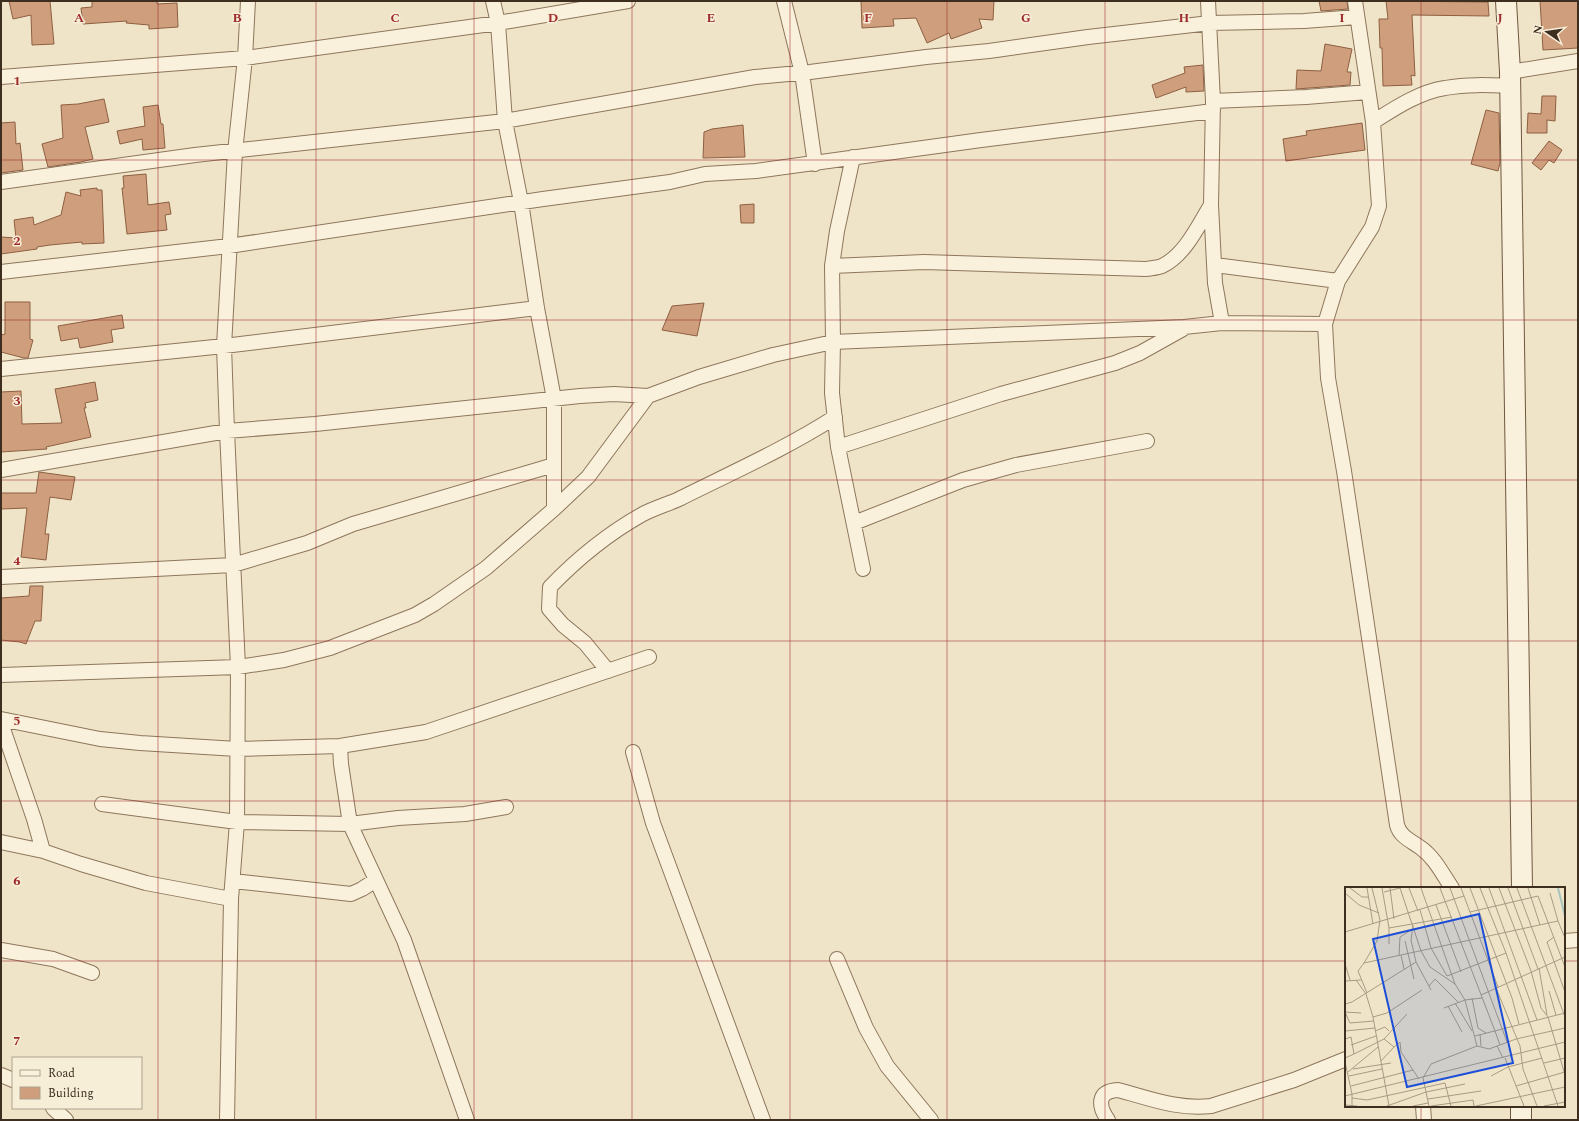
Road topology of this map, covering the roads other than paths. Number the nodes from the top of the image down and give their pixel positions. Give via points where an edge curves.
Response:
1 (248, 1) edge
2 (493, 1) edge
3 (628, 1) edge
4 (784, 1) edge
5 (1208, 1) edge
6 (1355, 1) edge
7 (1506, 1) edge
8 (1357, 17) junction
9 (498, 23) junction
10 (1210, 23) junction
11 (244, 58) junction
12 (1578, 62) edge
13 (802, 73) junction
14 (1, 78) edge
15 (1510, 79) junction
16 (1368, 92) junction
17 (1213, 106) junction
18 (506, 121) junction
19 (1373, 122) junction
20 (235, 152) junction
21 (853, 157) junction
22 (815, 164) junction
23 (1, 182) edge
24 (521, 202) junction
25 (1211, 205) junction
26 (229, 246) junction
27 (1215, 265) junction
28 (832, 266) junction
29 (1, 272) edge
30 (1338, 281) junction
31 (537, 308) junction
32 (1222, 323) junction
33 (1325, 324) junction
34 (1187, 327) junction
35 (833, 342) junction
36 (224, 346) junction
37 (1, 369) edge
38 (648, 396) junction
39 (554, 399) junction
40 (835, 417) junction
41 (226, 431) junction
42 (1147, 441) dead end
43 (838, 447) junction
44 (554, 464) junction
45 (1, 470) edge
46 (554, 509) junction
47 (854, 523) junction
48 (233, 565) junction
49 (863, 569) dead end
50 (1, 577) edge
51 (649, 657) dead end
52 (238, 667) junction
53 (608, 671) junction
54 (1, 675) edge
55 (1, 719) edge
56 (1, 723) edge
57 (340, 746) junction
58 (237, 749) junction
59 (633, 752) dead end
60 (102, 804) dead end
61 (506, 807) dead end
62 (237, 822) junction
63 (350, 824) junction
64 (1, 842) edge
65 (43, 851) junction
66 (376, 880) junction
67 (233, 881) junction
68 (1451, 887) edge
69 (1522, 887) edge
70 (231, 898) junction
71 (1578, 940) edge
72 (1565, 941) edge
73 (1, 950) edge
74 (837, 959) dead end
75 (92, 973) dead end
76 (1345, 1059) edge
77 (1, 1076) edge
78 (12, 1080) edge
79 (1424, 1107) edge
80 (1521, 1107) edge
81 (54, 1109) edge
82 (66, 1120) edge
83 (227, 1120) edge
84 (467, 1120) edge
85 (764, 1120) edge
86 (931, 1120) edge
87 (1108, 1120) edge
88 (1424, 1120) edge
89 (1521, 1120) edge

1 - 11 street
2 - 9 street
3 - 9 street
4 - 13 street
5 - 10 street
6 - 8 street
7 - 15 street
8 - 10 street
8 - 16 street
9 - 11 street
9 - 18 street
10 - 13 street
10 - 17 street
11 - 14 street
11 - 20 street
12 - 15 street
13 - 18 street via 755,77
13 - 22 street
15 - 19 street via 1444,88 1422,94
15 - 69 street
16 - 17 street
16 - 19 street
17 - 21 street
17 - 25 street
18 - 20 street
18 - 24 street
19 - 30 street via 1379,206 1372,227
20 - 23 street via 195,155
20 - 26 street
21 - 22 street
21 - 28 street
22 - 24 street via 705,174 670,182
24 - 26 street
24 - 31 street
25 - 27 street
25 - 28 street via 1182,250 1170,261 1146,269 924,262
26 - 29 street
26 - 36 street
27 - 30 street
27 - 32 street
28 - 35 street
30 - 33 street
31 - 36 street
31 - 39 street
32 - 33 street
32 - 34 street
33 - 68 street via 1328,378 1398,831 1430,856
34 - 35 street
34 - 43 street via 1140,353 1115,363 1001,394
35 - 38 street via 773,355 699,377
35 - 40 street via 832,393
36 - 37 street
36 - 41 street
38 - 39 street via 614,394
38 - 46 street via 588,477
39 - 41 street
39 - 44 street
40 - 43 street
40 - 53 street via 805,435 643,514 608,537 550,587 549,608 563,625 585,643
41 - 45 street
41 - 48 street
42 - 47 street via 1016,465 963,480
43 - 47 street
44 - 46 street
44 - 48 street via 353,524 307,543
46 - 52 street via 486,568 415,614 330,648 284,660
47 - 49 street
48 - 50 street
48 - 52 street
51 - 53 street
52 - 54 street
52 - 58 street
53 - 57 street via 426,732
55 - 58 street via 100,738
56 - 65 street
57 - 58 street
57 - 63 street
58 - 62 street
59 - 85 street via 653,822
60 - 62 street
61 - 63 street via 466,814
62 - 63 street
62 - 67 street
63 - 66 street
64 - 65 street
65 - 70 street via 146,883
66 - 67 street via 351,894
66 - 84 street via 404,940
67 - 70 street
70 - 83 street
71 - 72 street
73 - 75 street via 53,959
74 - 86 street via 866,1028 887,1066
76 - 87 street via 1294,1080 1197,1108 1113,1090 1103,1096 1101,1105
77 - 78 street
79 - 88 street
80 - 89 street
81 - 82 street

